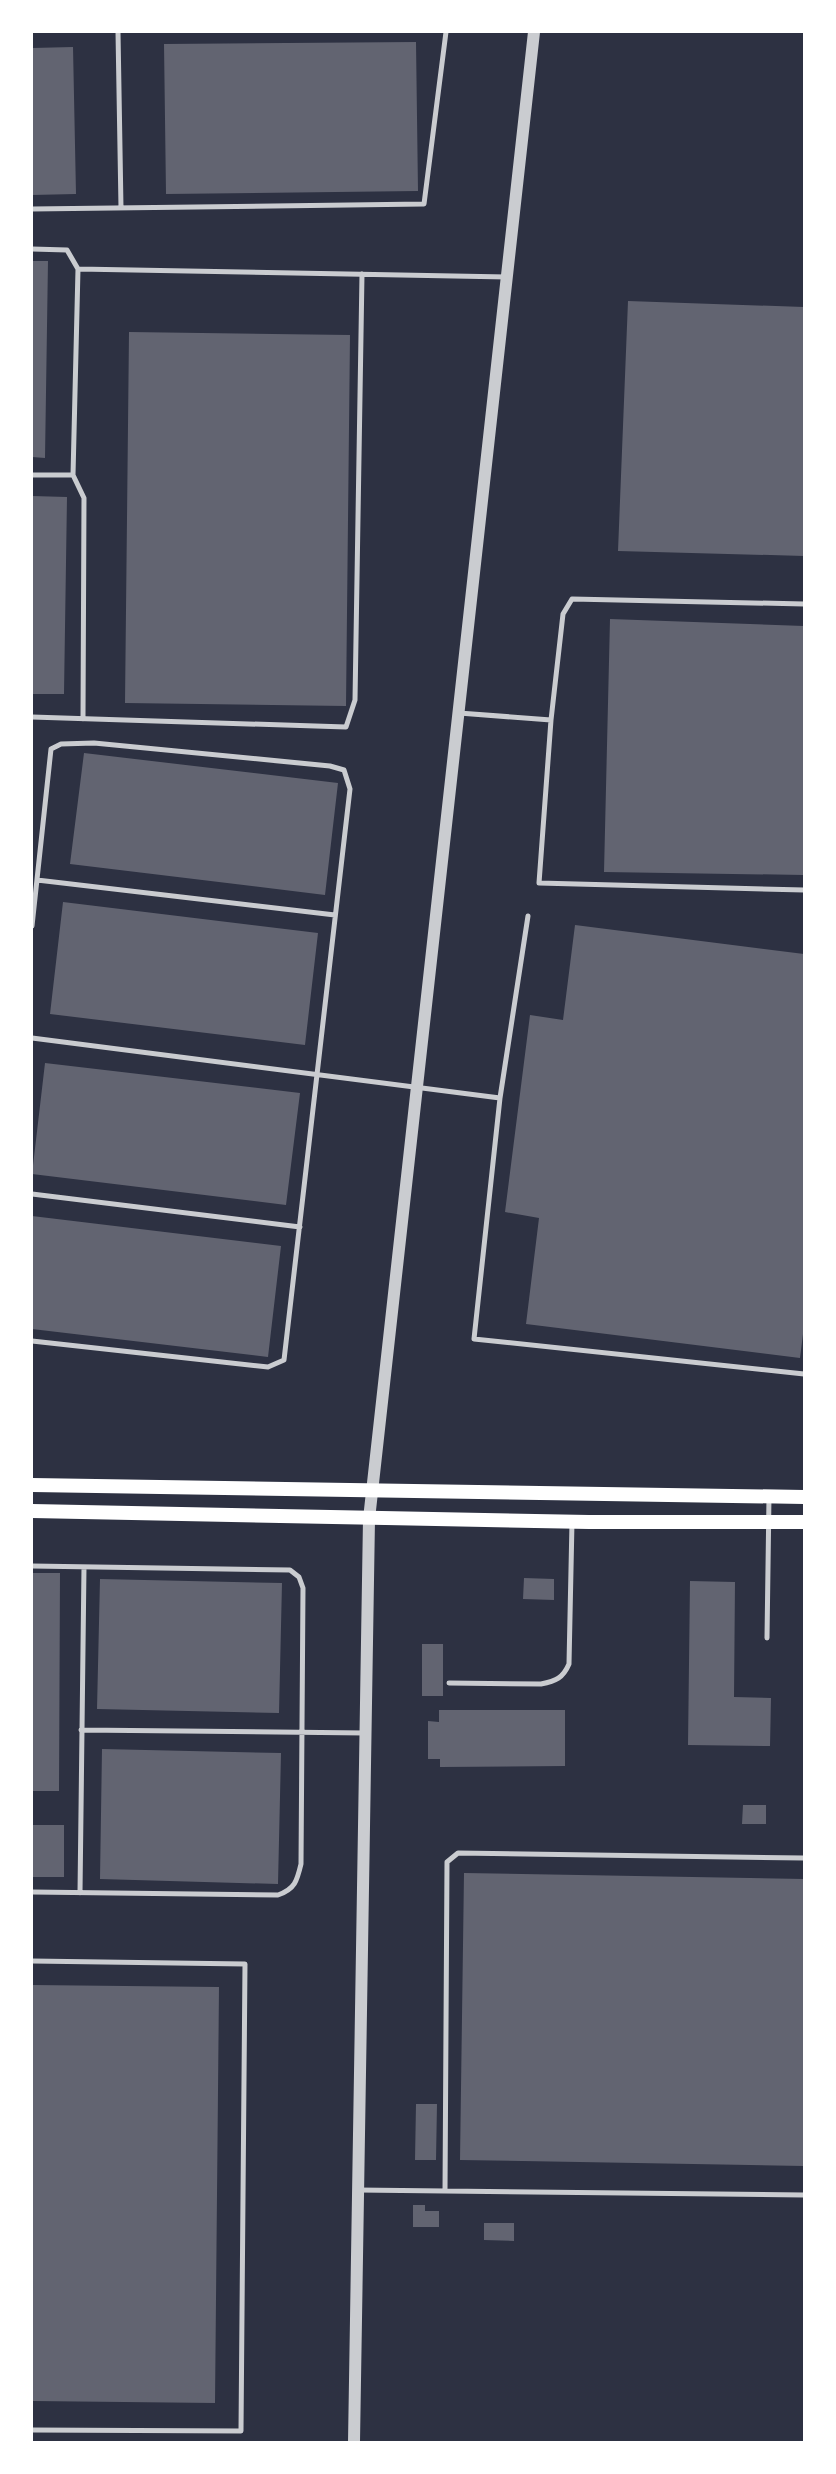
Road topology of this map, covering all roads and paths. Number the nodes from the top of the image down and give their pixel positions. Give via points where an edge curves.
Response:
1 (118, 32) edge
2 (446, 32) edge
3 (534, 32) edge
4 (121, 208) junction
5 (32, 209) edge
6 (32, 249) edge
7 (78, 269) junction
8 (362, 274) junction
9 (507, 277) junction
10 (32, 475) edge
11 (73, 475) junction
12 (804, 604) edge
13 (459, 713) junction
14 (32, 717) edge
15 (83, 719) junction
16 (551, 720) junction
17 (37, 880) junction
18 (804, 890) edge
19 (335, 915) junction
20 (528, 916) dead end
21 (32, 926) edge
22 (32, 1038) edge
23 (317, 1075) junction
24 (417, 1088) junction
25 (500, 1098) junction
26 (32, 1194) edge
27 (300, 1227) junction
28 (32, 1341) edge
29 (804, 1374) edge
30 (32, 1485) edge
31 (372, 1489) junction
32 (769, 1496) junction
33 (804, 1497) edge
34 (32, 1511) edge
35 (369, 1519) junction
36 (572, 1522) junction
37 (769, 1522) junction
38 (804, 1522) edge
39 (32, 1566) edge
40 (84, 1567) junction
41 (767, 1638) dead end
42 (449, 1683) dead end
43 (81, 1730) junction
44 (302, 1732) junction
45 (365, 1732) junction
46 (804, 1858) edge
47 (32, 1892) edge
48 (80, 1893) junction
49 (32, 1961) edge
50 (358, 2190) junction
51 (445, 2191) junction
52 (804, 2195) edge
53 (32, 2430) edge
54 (354, 2442) edge

1 - 4 lane
2 - 4 lane via 424,204
3 - 9 street
4 - 5 lane
6 - 7 lane via 67,250
7 - 8 lane
7 - 11 lane
8 - 9 lane
8 - 15 lane via 355,700 345,727
9 - 13 street
10 - 11 lane
11 - 15 lane via 84,498
12 - 16 lane via 572,599 563,614
13 - 16 lane
13 - 24 street
14 - 15 lane
16 - 18 lane via 539,883
17 - 19 lane
17 - 19 lane via 51,749 61,744 93,743 330,766 344,770 350,789
17 - 21 lane
19 - 23 lane
20 - 25 lane
22 - 23 lane
23 - 24 lane
23 - 27 lane
24 - 25 lane
24 - 31 street
25 - 29 lane via 474,1339
26 - 27 lane
27 - 28 lane via 284,1360 279,1365
30 - 31 main road
31 - 32 main road
31 - 35 street
32 - 33 main road
32 - 37 lane
34 - 35 main road
35 - 36 main road
35 - 45 street
36 - 37 main road
36 - 42 lane via 569,1664 564,1675 541,1684
37 - 38 main road
37 - 41 lane
39 - 40 lane
40 - 43 lane
40 - 44 lane via 290,1570 303,1588
43 - 44 lane
43 - 48 lane
44 - 45 lane
44 - 48 lane via 301,1864 289,1891 278,1895
45 - 50 street
46 - 51 lane via 458,1853 447,1862
47 - 48 lane
49 - 53 lane via 245,1964 241,2431
50 - 51 lane
50 - 54 street
51 - 52 lane

